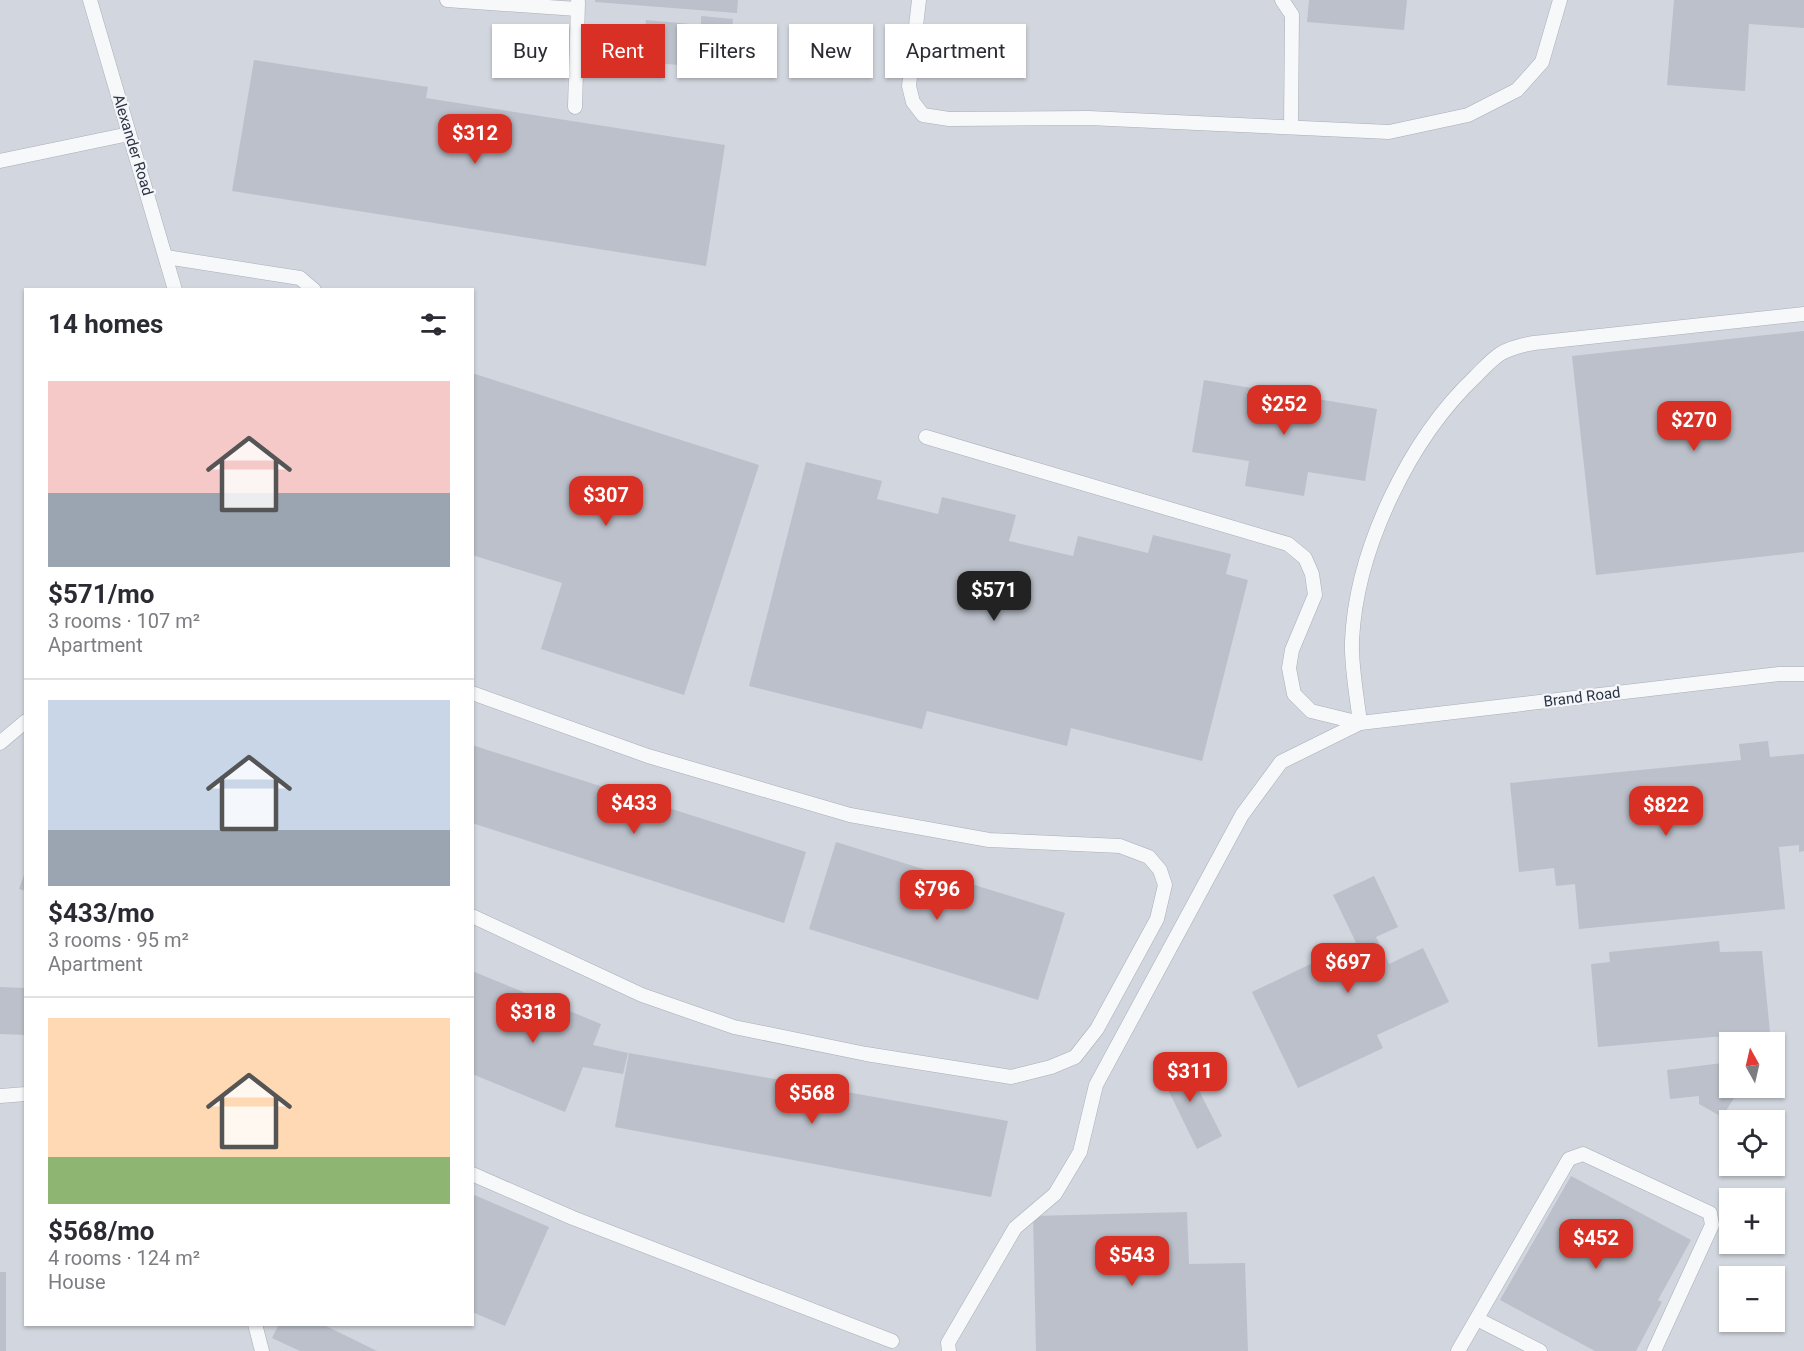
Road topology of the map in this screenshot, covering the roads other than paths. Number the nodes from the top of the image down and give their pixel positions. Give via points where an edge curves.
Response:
1 (90, 0) edge
2 (447, 0) edge
3 (919, 0) edge
4 (1282, 0) edge
5 (1560, 0) edge
6 (577, 4) edge
7 (575, 107) dead end
8 (1291, 127) junction
9 (129, 134) junction
10 (0, 161) edge
11 (166, 257) junction
12 (174, 288) edge
13 (312, 288) edge
14 (1804, 314) edge
15 (926, 437) dead end
16 (1804, 674) edge
17 (474, 694) edge
18 (24, 723) edge
19 (1360, 723) junction
20 (0, 744) edge
21 (474, 917) edge
22 (24, 1094) edge
23 (0, 1096) edge
24 (474, 1175) edge
25 (1477, 1318) junction
26 (256, 1326) edge
27 (892, 1341) dead end
28 (262, 1351) edge
29 (949, 1351) edge
30 (1458, 1351) edge
31 (1540, 1351) edge
32 (1654, 1351) edge

1 - 9 lane, Alexander Road
2 - 6 lane
3 - 8 lane via 909,86 913,102 924,115 949,119 1089,118
4 - 8 lane via 1292,15
5 - 8 lane via 1542,63 1517,90 1468,115 1389,132
6 - 7 lane
9 - 10 lane
9 - 11 lane, Alexander Road
11 - 12 lane, Alexander Road
11 - 13 lane via 300,278
14 - 19 lane via 1534,343 1516,347 1492,361 1461,390 1427,434 1386,510 1367,559 1352,641
15 - 19 lane via 1288,544 1305,558 1315,595 1292,650 1294,694 1311,711
16 - 19 lane, Brand Road
17 - 21 lane via 648,756 850,815 989,840 1120,846 1149,857 1160,870 1165,885 1157,919 1097,1029 1075,1057 1011,1077 866,1054 734,1027 642,995
18 - 20 lane
19 - 29 lane via 1281,762 1242,815 1096,1085 1080,1152 1055,1194 1015,1228 948,1343
22 - 23 lane
24 - 27 lane via 584,1222
25 - 30 lane
25 - 31 lane
25 - 32 lane via 1569,1159 1584,1154 1710,1213 1713,1218
26 - 28 lane

